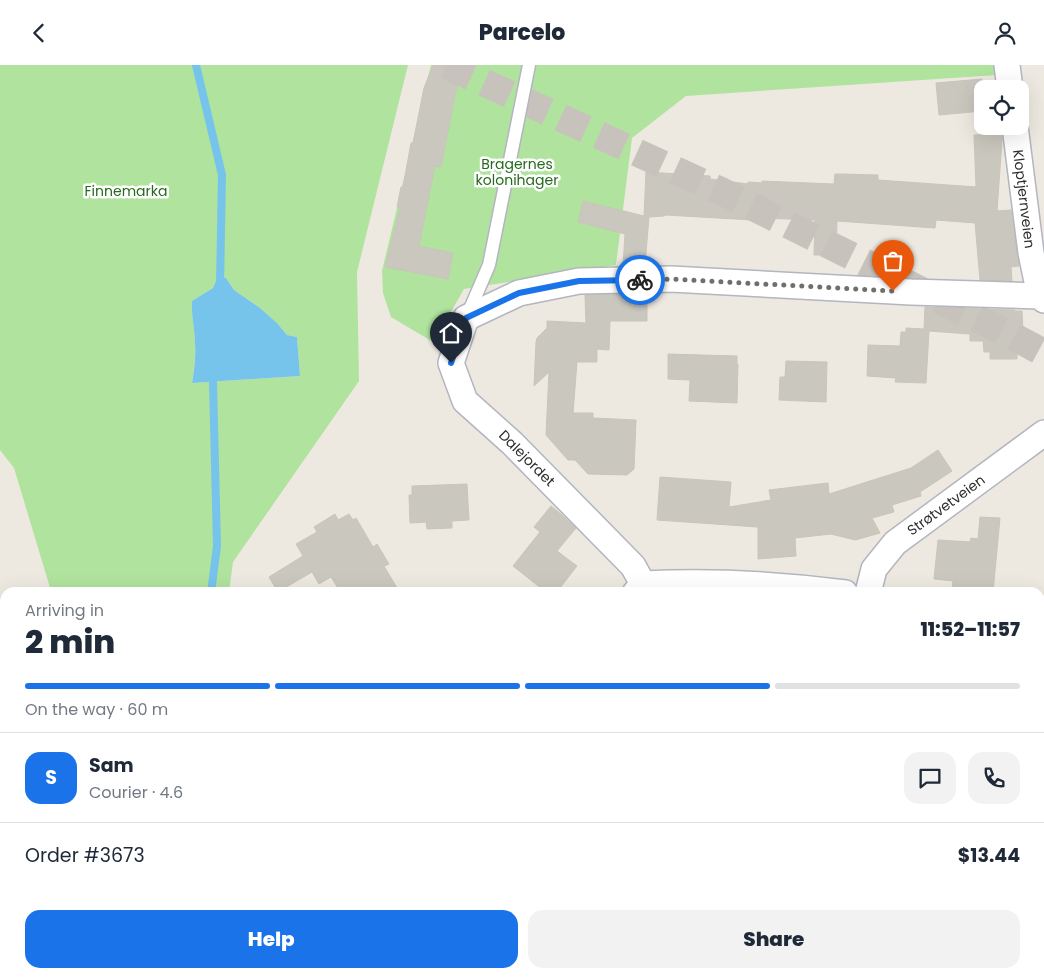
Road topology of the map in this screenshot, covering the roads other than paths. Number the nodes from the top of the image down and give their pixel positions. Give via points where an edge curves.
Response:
1 (529, 65) edge
2 (1008, 65) edge
3 (1009, 80) edge
4 (1016, 135) edge
5 (1042, 298) edge
6 (466, 318) junction
7 (1044, 433) edge
8 (639, 587) edge
9 (647, 587) edge
10 (796, 587) edge
11 (870, 587) edge

1 - 6 lane via 489,265
2 - 3 street
4 - 5 street, Kloptjernveien via 1031,253
5 - 6 street via 671,279 579,281 519,293
6 - 8 street, Dalejordet via 451,363 465,401 512,443 633,566
7 - 11 street, Strøtvetveien via 895,543 874,569
9 - 10 street, Dalejordet via 680,583

